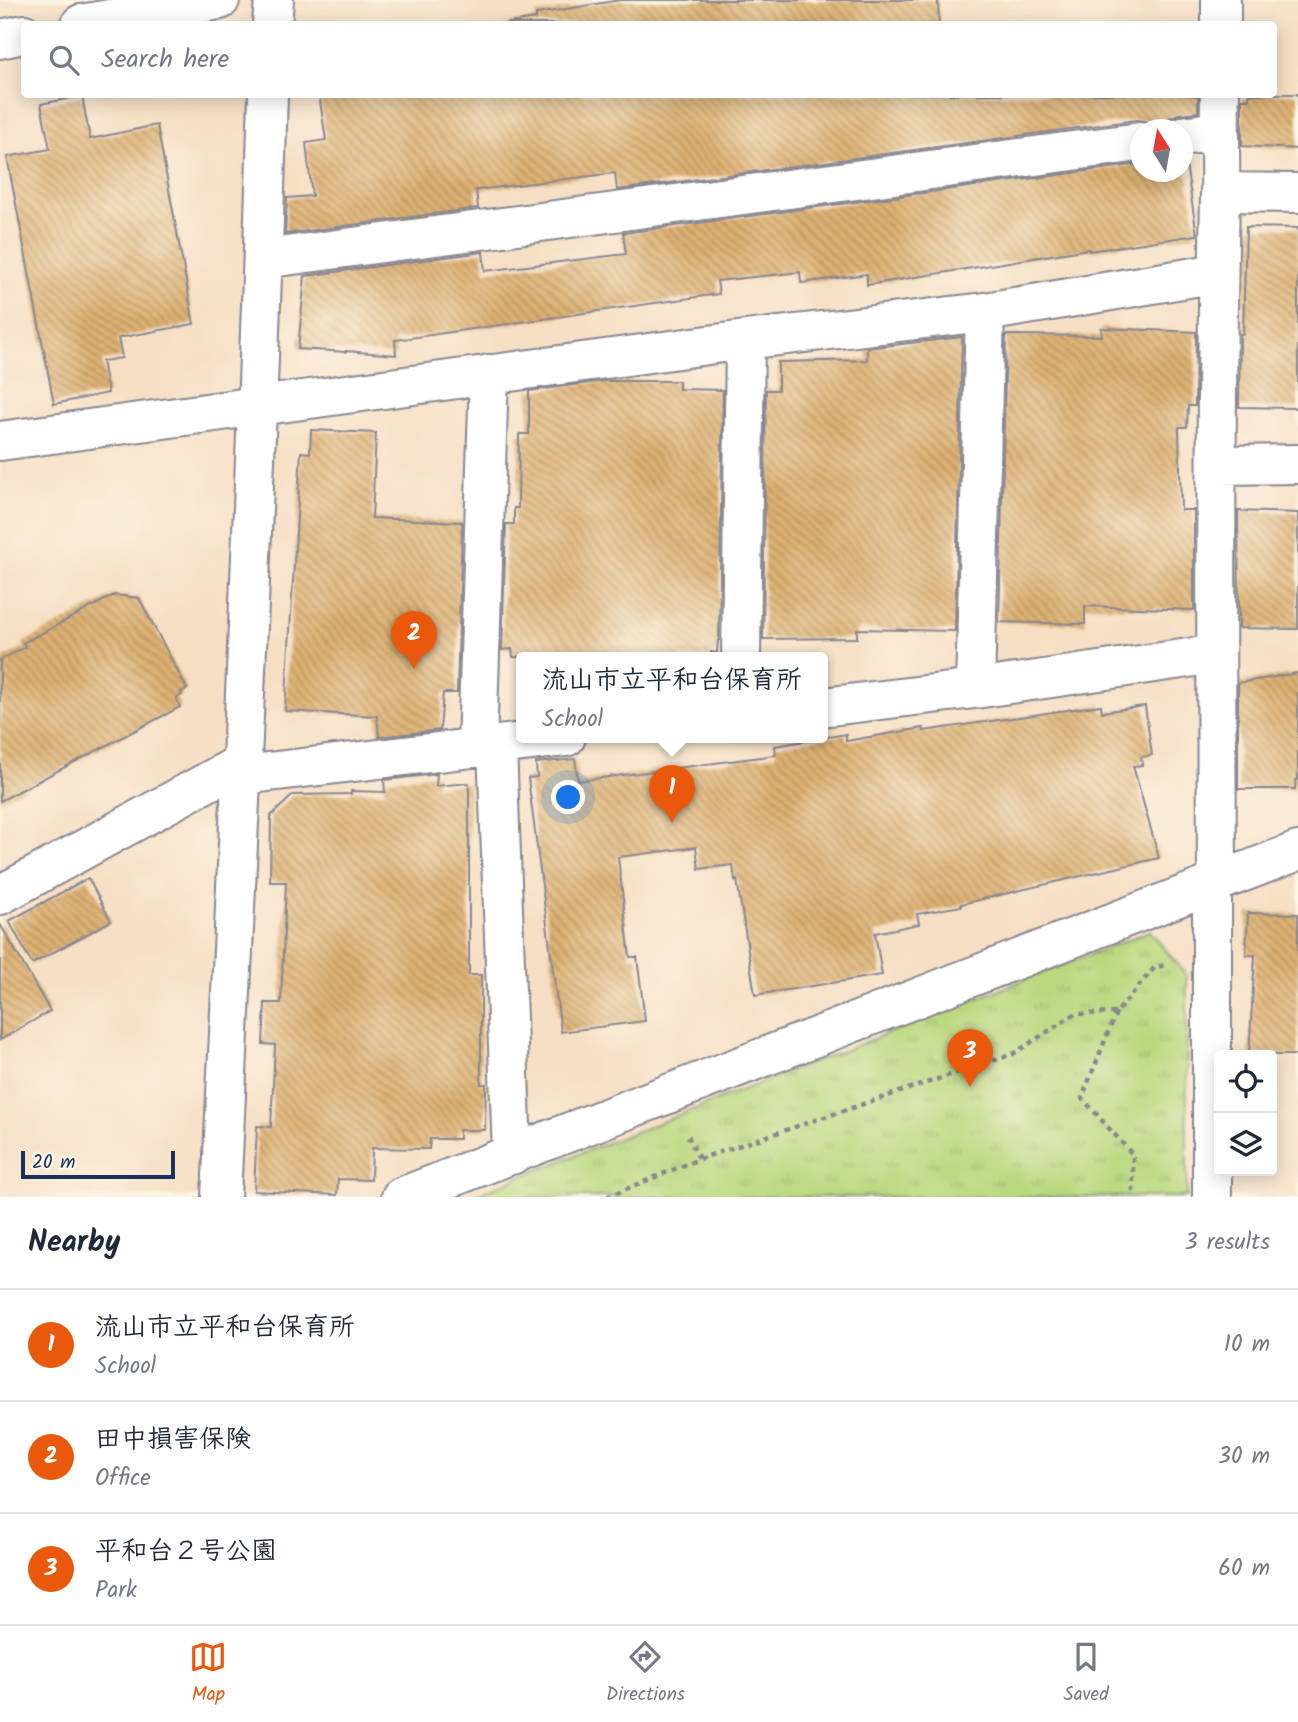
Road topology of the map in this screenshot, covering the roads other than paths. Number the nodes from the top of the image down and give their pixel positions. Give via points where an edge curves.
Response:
1 (220, 0) edge
2 (274, 0) edge
3 (1222, 0) edge
4 (98, 21) edge
5 (272, 21) edge
6 (1221, 21) edge
7 (21, 35) edge
8 (0, 39) edge
9 (268, 98) edge
10 (1207, 121) edge
11 (1130, 143) edge
12 (1220, 192) junction
13 (1298, 193) edge
14 (263, 260) junction
15 (1218, 273) junction
16 (985, 312) junction
17 (746, 340) junction
18 (489, 374) junction
19 (257, 405) junction
20 (0, 441) edge
21 (1298, 464) edge
22 (1217, 465) junction
23 (741, 652) edge
24 (1216, 654) junction
25 (975, 689) junction
26 (828, 706) edge
27 (519, 743) edge
28 (487, 747) junction
29 (242, 769) junction
30 (1298, 851) edge
31 (1215, 883) junction
32 (0, 895) edge
33 (512, 1154) junction
34 (221, 1197) edge
35 (401, 1197) edge
36 (1212, 1197) edge

1 - 4 street
2 - 5 street
3 - 6 street
7 - 8 street
9 - 14 street
10 - 12 street
11 - 14 street
12 - 13 street
12 - 15 street
14 - 19 street
15 - 16 street
15 - 22 street
16 - 17 street
16 - 25 street
17 - 18 street
17 - 23 street
18 - 19 street
18 - 28 street
19 - 20 street
19 - 29 street
21 - 22 street
22 - 24 street
24 - 25 street
24 - 31 street
25 - 26 street
27 - 28 street
28 - 29 street
28 - 33 street
29 - 32 street
29 - 34 street
30 - 31 street
31 - 33 street
31 - 36 street
33 - 35 street

